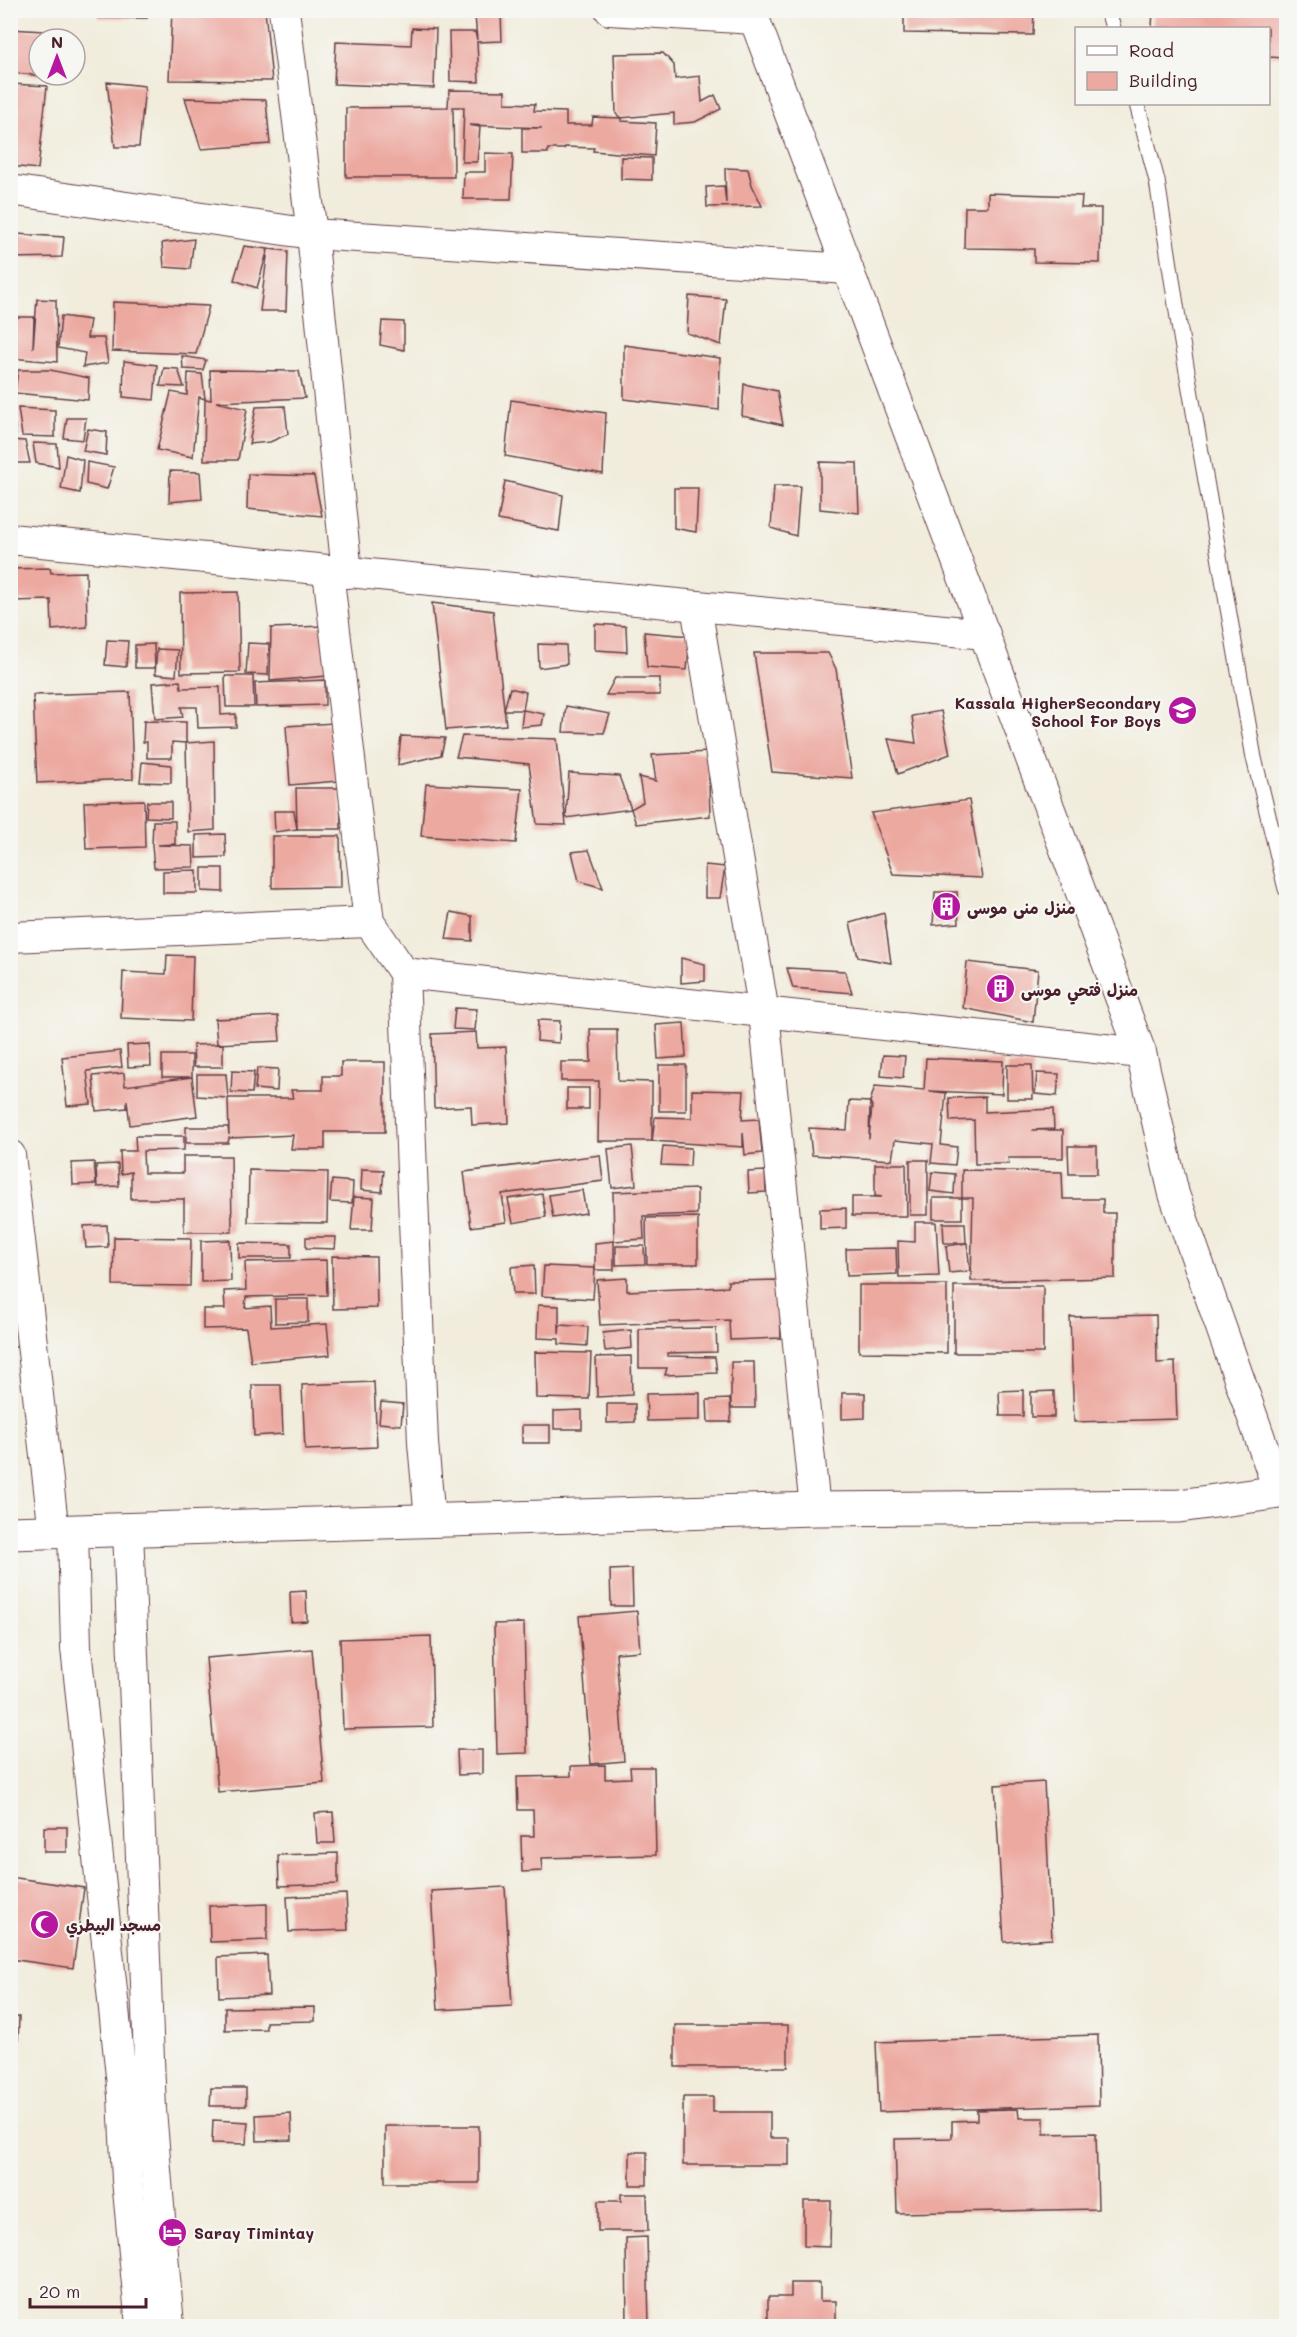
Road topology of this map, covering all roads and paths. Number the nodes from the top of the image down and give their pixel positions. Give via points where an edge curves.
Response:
1 (284, 10) edge
2 (610, 10) edge
3 (1108, 10) edge
4 (753, 15) edge
5 (1113, 27) edge
6 (1137, 105) edge
7 (10, 190) edge
8 (312, 234) junction
9 (848, 269) junction
10 (10, 539) edge
11 (338, 572) junction
12 (696, 606) junction
13 (984, 634) junction
14 (1287, 889) edge
15 (369, 921) junction
16 (10, 937) edge
17 (404, 973) junction
18 (764, 1013) junction
19 (1141, 1053) junction
20 (11, 1157) edge
21 (1284, 1497) edge
22 (815, 1509) junction
23 (430, 1520) junction
24 (128, 1530) junction
25 (64, 1531) junction
26 (10, 1533) edge
27 (141, 2326) edge
28 (169, 2326) edge

1 - 8 street
2 - 4 street
3 - 5 lane
4 - 9 street
6 - 14 lane via 1157,181 1254,758
7 - 8 street
8 - 9 street
8 - 11 street
9 - 13 street
10 - 11 street
11 - 12 street
11 - 15 street
12 - 13 street
12 - 18 street
13 - 19 street
15 - 16 street
15 - 17 street
17 - 18 street
17 - 23 street via 423,1443
18 - 19 street
18 - 22 street
19 - 21 street via 1174,1194
20 - 25 street
21 - 22 street via 1179,1506
22 - 23 street
23 - 24 street
24 - 25 street
24 - 28 street via 150,2109
25 - 26 street
25 - 27 street via 123,2096

